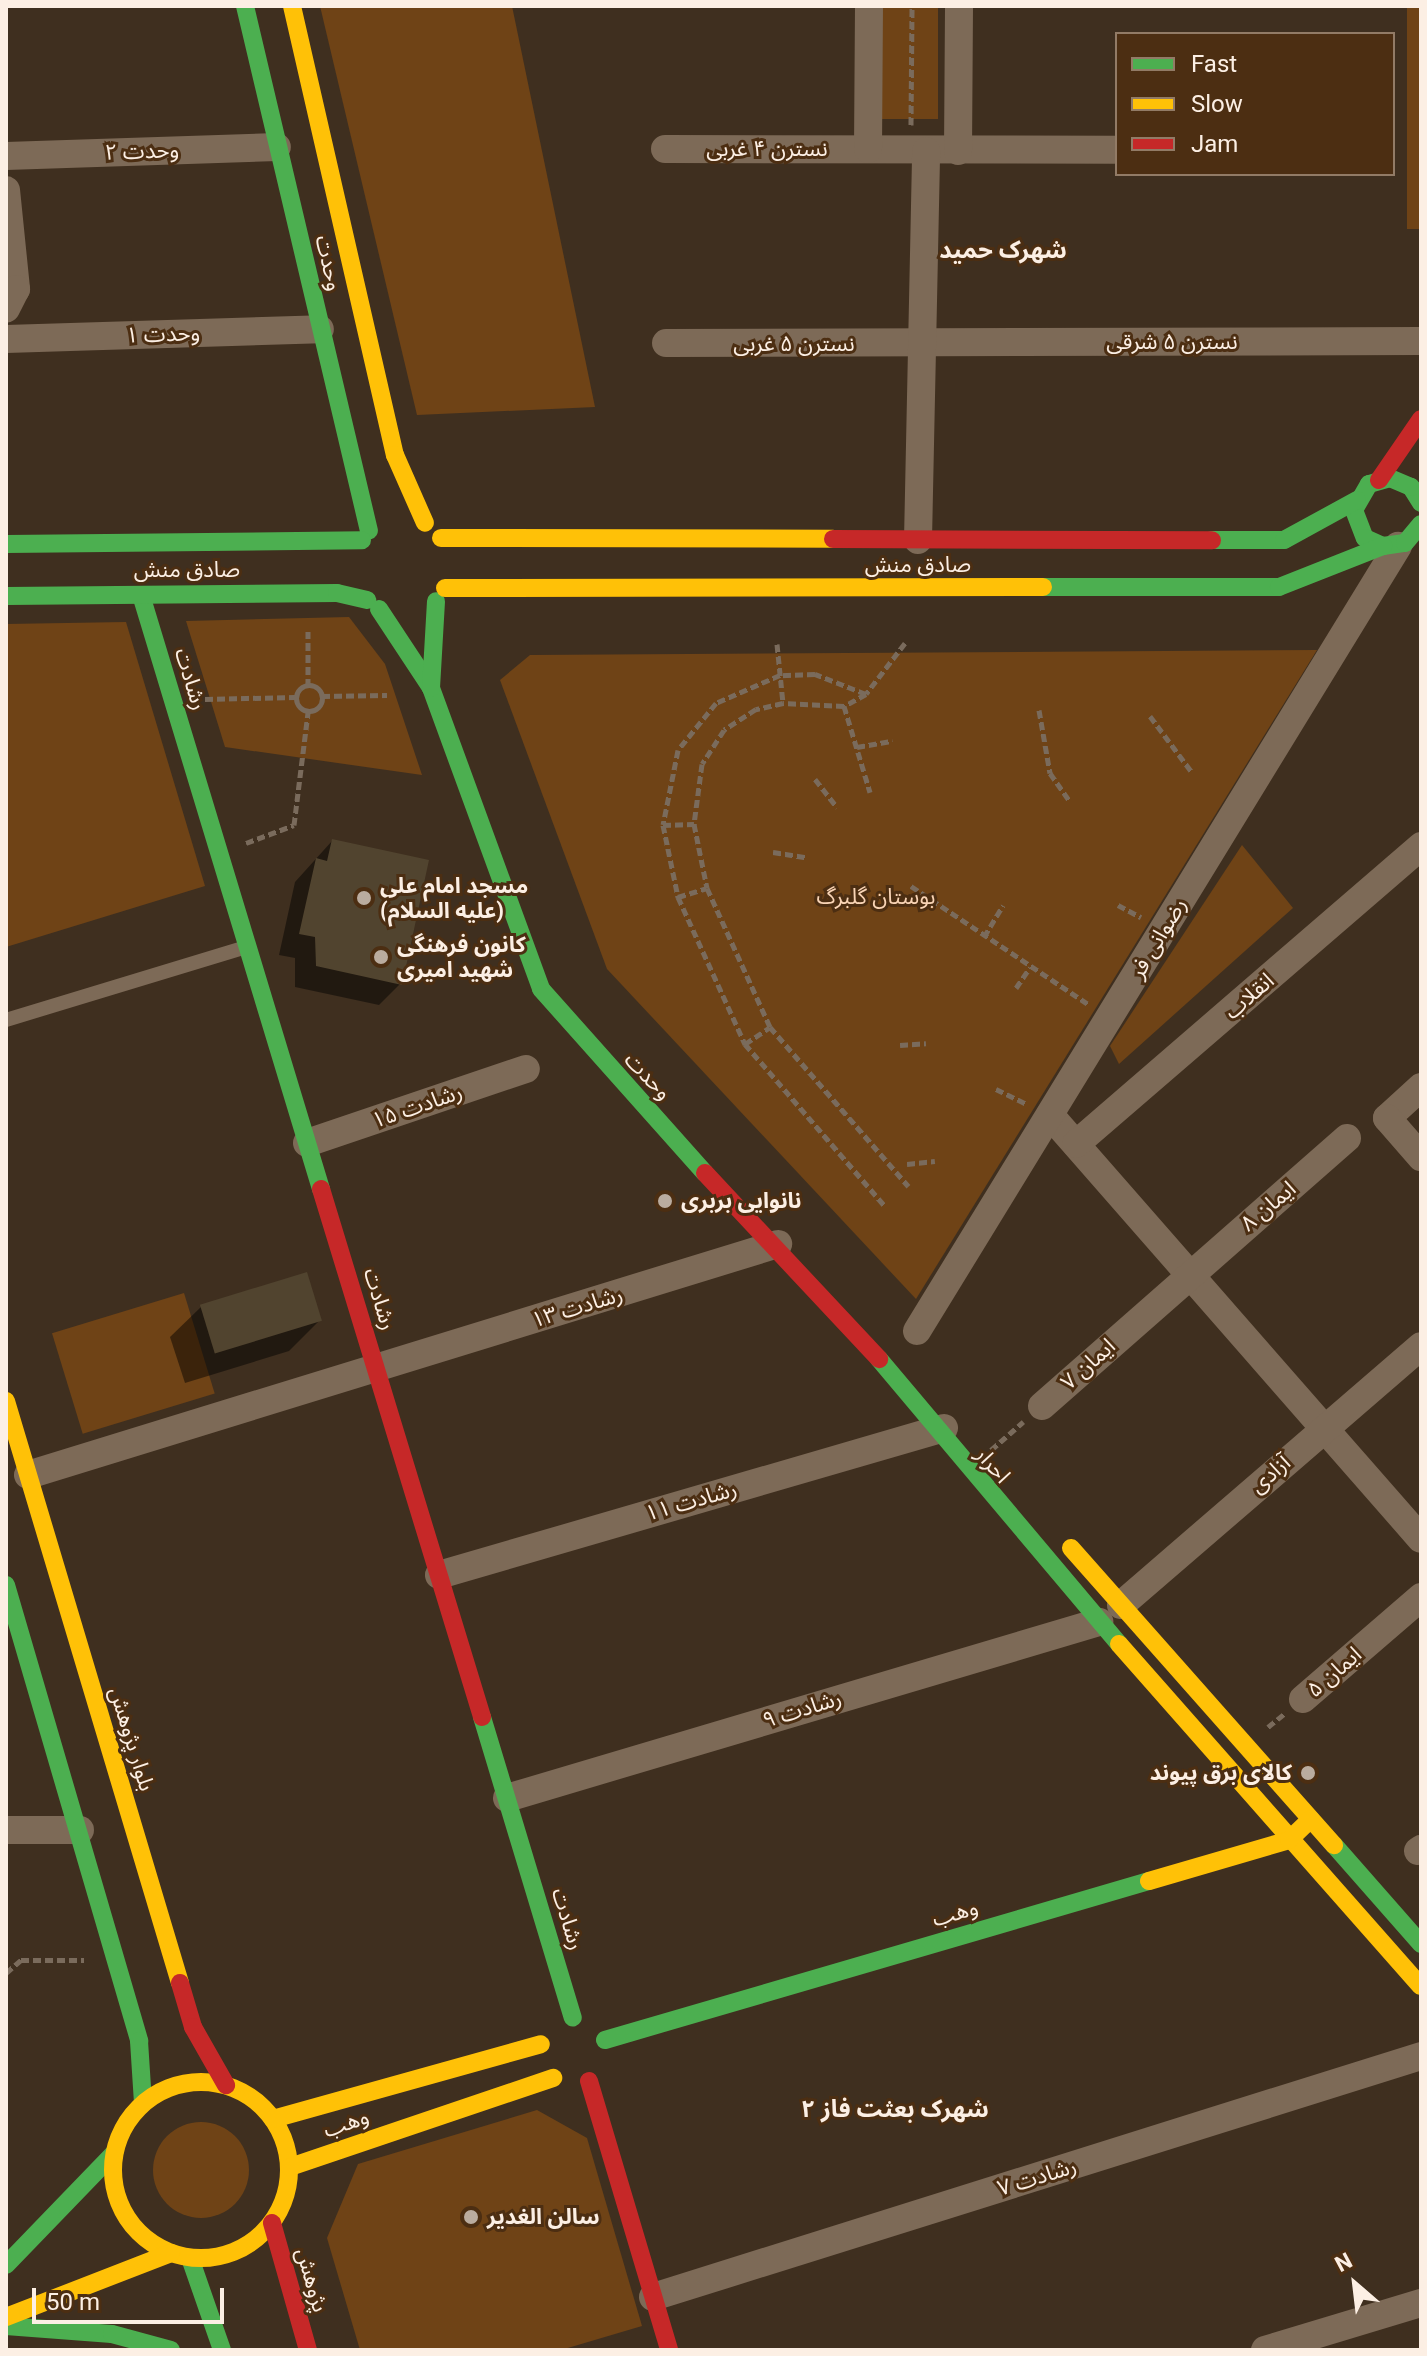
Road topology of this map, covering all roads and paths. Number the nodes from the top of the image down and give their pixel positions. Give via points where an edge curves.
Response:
1 (245, 6) edge
2 (292, 6) edge
3 (869, 6) edge
4 (912, 6) edge
5 (959, 6) edge
6 (277, 147) junction
7 (665, 149) dead end
8 (868, 149) junction
9 (1115, 150) edge
10 (918, 151) junction
11 (958, 151) junction
12 (6, 156) edge
13 (6, 190) edge
14 (6, 309) edge
15 (320, 329) junction
16 (6, 339) edge
17 (1421, 341) edge
18 (666, 343) dead end
19 (922, 344) junction
20 (1421, 419) edge
21 (1379, 480) junction
22 (1420, 497) edge
23 (1357, 500) junction
24 (425, 523) junction
25 (365, 536) junction
26 (441, 538) junction
27 (1407, 539) edge
28 (918, 540) junction
29 (6, 544) edge
30 (441, 594) junction
31 (141, 595) junction
32 (6, 596) edge
33 (373, 604) junction
34 (308, 631) dead end
35 (905, 643) dead end
36 (777, 644) dead end
37 (780, 675) junction
38 (308, 685) junction
39 (431, 688) junction
40 (866, 694) junction
41 (387, 695) dead end
42 (322, 696) junction
43 (295, 697) junction
44 (172, 700) junction
45 (783, 703) junction
46 (844, 706) junction
47 (1039, 710) dead end
48 (308, 712) junction
49 (1150, 716) dead end
50 (892, 741) dead end
51 (857, 747) junction
52 (1191, 771) dead end
53 (815, 779) dead end
54 (870, 792) dead end
55 (1070, 802) dead end
56 (837, 807) dead end
57 (694, 824) junction
58 (663, 825) junction
59 (1421, 846) edge
60 (773, 852) dead end
61 (219, 853) junction
62 (806, 857) dead end
63 (911, 886) dead end
64 (707, 888) junction
65 (678, 897) junction
66 (1003, 905) dead end
67 (984, 937) junction
68 (248, 947) junction
69 (1030, 967) junction
70 (1016, 988) dead end
71 (1109, 1018) junction
72 (6, 1020) edge
73 (770, 1027) junction
74 (926, 1043) dead end
75 (745, 1044) junction
76 (900, 1045) dead end
77 (526, 1069) dead end
78 (1421, 1087) edge
79 (996, 1089) dead end
80 (1050, 1115) junction
81 (1347, 1138) dead end
82 (307, 1143) junction
83 (1076, 1144) junction
84 (1421, 1157) edge
85 (935, 1161) dead end
86 (907, 1164) dead end
87 (908, 1186) dead end
88 (885, 1206) dead end
89 (778, 1244) junction
90 (1188, 1273) junction
91 (917, 1331) dead end
92 (1421, 1346) edge
93 (376, 1370) junction
94 (6, 1401) edge
95 (1042, 1406) joint
96 (944, 1428) junction
97 (1323, 1428) junction
98 (988, 1454) joint
99 (28, 1475) junction
100 (1060, 1535) dead end
101 (1421, 1539) edge
102 (439, 1575) junction
103 (6, 1585) edge
104 (1421, 1597) edge
105 (1110, 1613) junction
106 (1303, 1699) joint
107 (1246, 1746) junction
108 (507, 1798) junction
109 (1311, 1819) junction
110 (6, 1830) edge
111 (80, 1830) junction
112 (1289, 1840) junction
113 (1421, 1944) edge
114 (116, 1961) junction
115 (6, 1973) edge
116 (1421, 1986) edge
117 (573, 2018) junction
118 (541, 2044) junction
119 (1421, 2056) edge
120 (601, 2062) junction
121 (553, 2078) junction
122 (226, 2085) junction
123 (143, 2103) junction
124 (273, 2119) junction
125 (114, 2153) junction
126 (290, 2167) junction
127 (272, 2223) junction
128 (171, 2253) junction
129 (190, 2258) junction
130 (6, 2265) edge
131 (653, 2297) junction
132 (1421, 2303) edge
133 (6, 2317) edge
134 (6, 2326) edge
135 (171, 2350) edge
136 (222, 2350) edge
137 (308, 2350) edge
138 (669, 2350) edge
139 (1265, 2350) edge

1 - 6 street, وحدت
2 - 24 street, وحدت via 395,455
3 - 8 street
4 - 10 path
5 - 11 street
6 - 12 street, وحدت ۲
6 - 15 street, وحدت
7 - 8 street, نسترن ۴ غربی
8 - 10 street, نسترن ۴ غربی
9 - 11 street, نسترن ۴ غربی
10 - 11 street, نسترن ۴ غربی
10 - 19 street
13 - 14 street via 16,289
15 - 16 street, وحدت ۱
15 - 25 street, وحدت
17 - 19 street, نسترن ۵ شرقی
18 - 19 street, نسترن ۵ غربی
19 - 28 street
20 - 21 street, صادق منش
21 - 22 street via 1401,481
21 - 23 street, صادق منش
23 - 27 street via 1358,530
23 - 28 street, صادق منش via 1284,540
24 - 25 street via 396,518
24 - 26 street
25 - 29 street, صادق منش
25 - 33 street via 354,565
26 - 28 street, صادق منش
26 - 30 street via 450,559
27 - 30 street, صادق منش via 1279,587
27 - 71 street, رضوانی فر
30 - 33 street via 409,614
30 - 39 street, وحدت
31 - 32 street, صادق منش
31 - 33 street, صادق منش via 337,593
31 - 44 street, رشادت
33 - 39 street, وحدت
34 - 38 path
35 - 40 path
36 - 37 path
37 - 40 path via 815,674
37 - 45 path
37 - 58 path via 750,684 696,720 678,750
38 - 42 path
38 - 43 path
39 - 89 street, وحدت via 541,989 591,1052
40 - 46 path
41 - 42 path
42 - 48 path
43 - 44 path
43 - 48 path
44 - 61 street, رشادت
45 - 46 path
45 - 57 path via 724,730 702,764
46 - 51 path
47 - 55 path via 1050,773
48 - 61 path via 294,825
49 - 52 path
50 - 51 path
51 - 54 path
53 - 56 path
57 - 58 path
57 - 64 path
58 - 65 path
59 - 83 street, انقلاب
60 - 62 path
61 - 68 street, رشادت
63 - 67 path
64 - 65 path
64 - 73 path
65 - 75 path
66 - 67 path
67 - 69 path
68 - 72 lane
68 - 82 street, رشادت
69 - 70 path
69 - 71 path
71 - 80 street, رضوانی فر
73 - 75 path
73 - 87 path
74 - 76 path
75 - 88 path
77 - 82 street, رشادت ۱۵
78 - 84 street via 1387,1118
79 - 80 path
80 - 83 street
80 - 91 street, رضوانی فر
81 - 90 street, ایمان ۸
82 - 93 street, رشادت
83 - 90 street
85 - 86 path
89 - 93 street, رشادت ۱۳
89 - 96 street, وحدت
90 - 95 street, ایمان ۷
90 - 97 street
92 - 97 street, آزادی
93 - 99 street, رشادت ۱۳
93 - 102 street, رشادت
94 - 99 street, بلوار پژوهش
95 - 98 path, ایمان ۷
96 - 98 street, احرار via 974,1438
96 - 102 street, رشادت ۱۱
96 - 105 street, احرار via 953,1455
97 - 101 street
97 - 105 street, آزادی
99 - 122 street, بلوار پژوهش via 193,2027
100 - 105 street, احرار
102 - 108 street, رشادت
103 - 111 street
104 - 106 street, ایمان ۵
105 - 107 street, احرار
105 - 108 street, رشادت ۹
105 - 112 street, احرار
106 - 107 path, ایمان ۵
107 - 109 street, احرار
108 - 117 street, رشادت
109 - 112 street, وهب
109 - 113 street, احرار
110 - 111 street
111 - 114 street
112 - 116 street, احرار
112 - 120 street, وهب
114 - 115 path via 21,1960
114 - 123 street via 139,2041
117 - 118 street via 553,2026
117 - 120 street via 593,2024
118 - 121 street
118 - 124 street, وهب
119 - 131 street, رشادت ۷
120 - 121 street
120 - 131 street
121 - 126 street, وهب
122 - 123 street via 168,2088
122 - 124 street
123 - 125 street
124 - 126 street
125 - 128 street via 121,2209 138,2232
125 - 130 street
126 - 127 street
127 - 129 street via 235,2252
127 - 137 street, پژوهش
128 - 129 street
128 - 133 street
129 - 136 street
131 - 138 street
132 - 139 street
134 - 135 street via 112,2334

